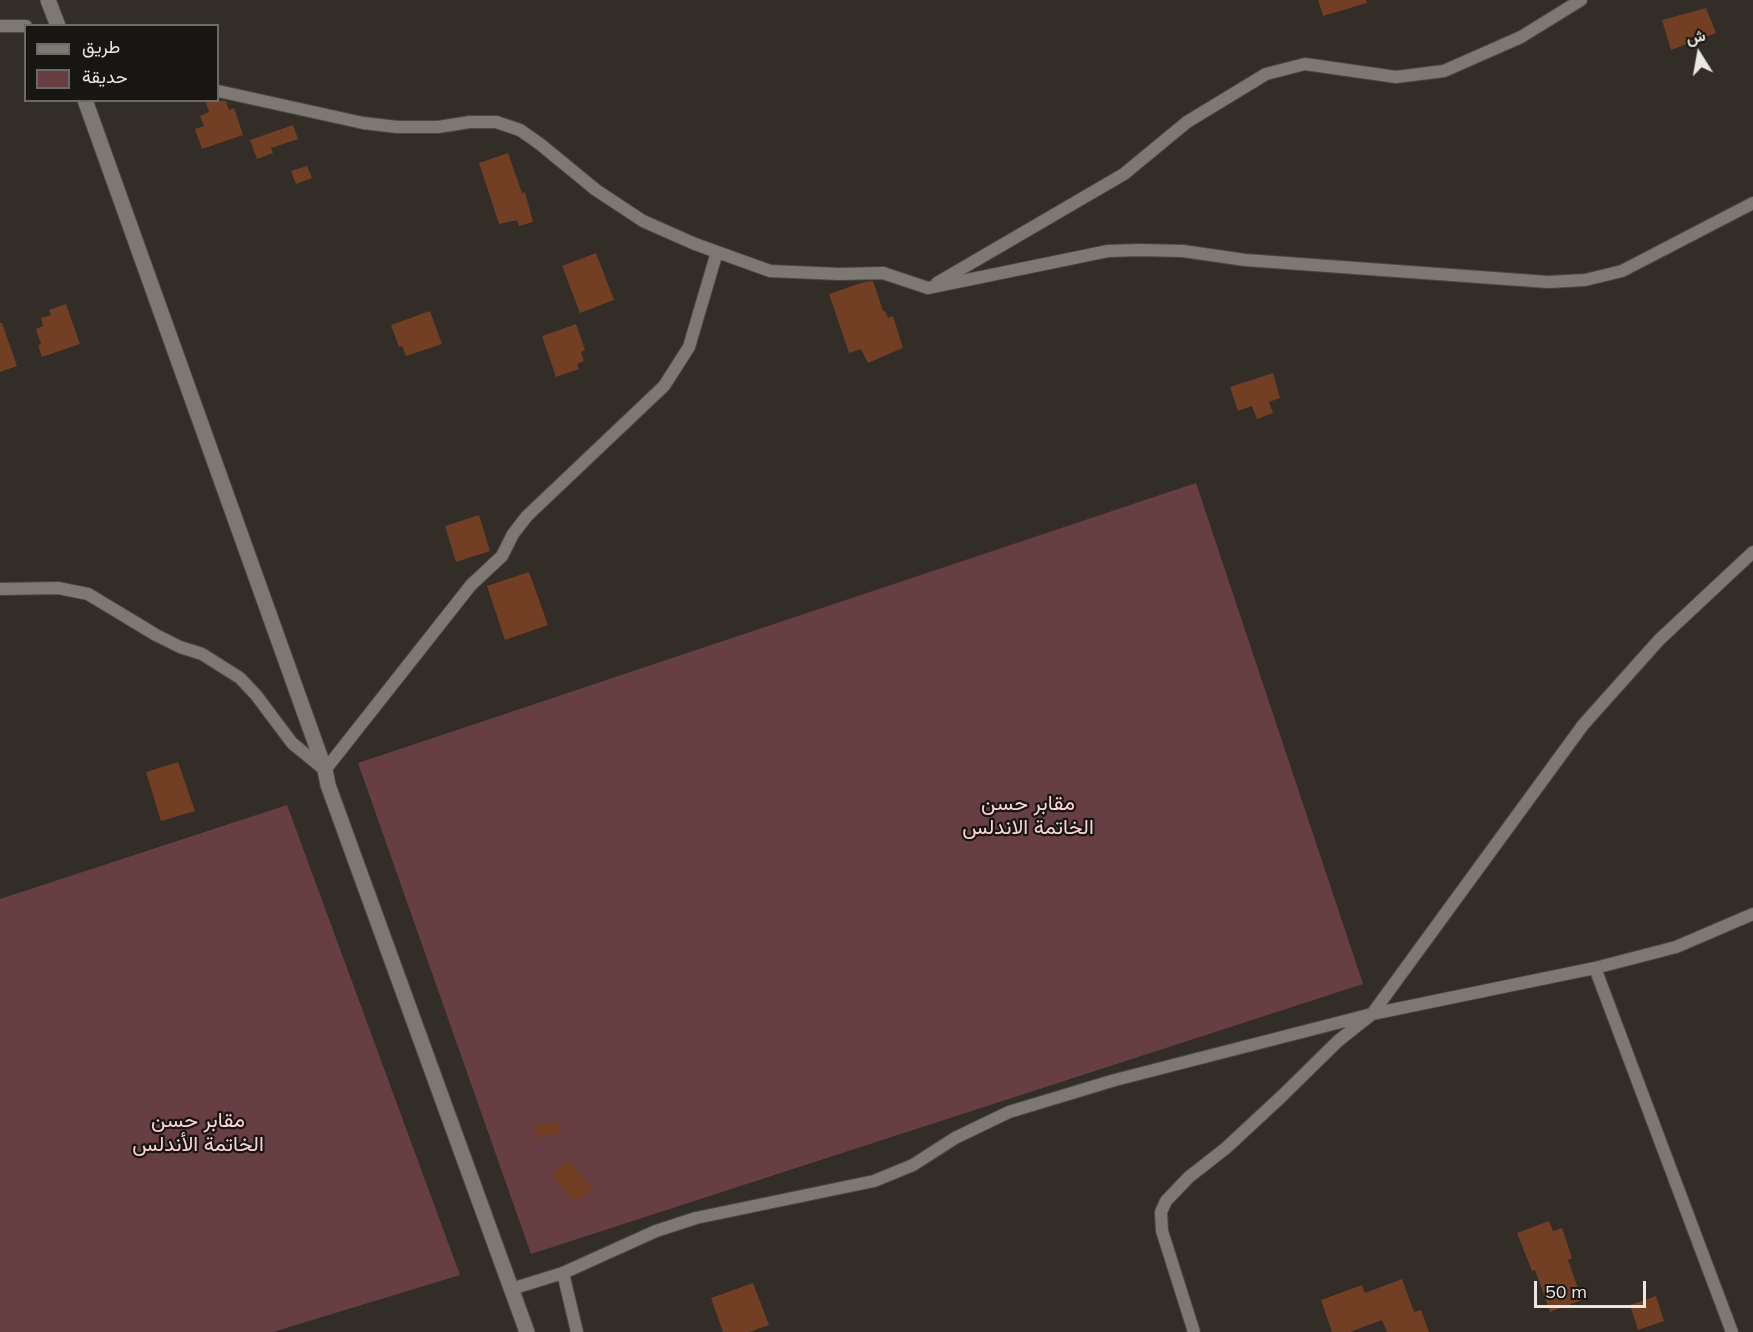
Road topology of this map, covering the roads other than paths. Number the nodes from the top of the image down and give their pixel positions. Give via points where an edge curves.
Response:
1 (48, 0) edge
2 (1581, 0) edge
3 (57, 24) edge
4 (0, 26) edge
5 (24, 26) edge
6 (219, 91) edge
7 (86, 102) edge
8 (1753, 203) edge
9 (717, 252) junction
10 (928, 288) junction
11 (1753, 552) edge
12 (0, 589) edge
13 (325, 770) junction
14 (1753, 914) edge
15 (1595, 968) junction
16 (1372, 1014) junction
17 (563, 1273) junction
18 (512, 1289) junction
19 (527, 1332) edge
20 (577, 1332) edge
21 (1194, 1332) edge
22 (1732, 1332) edge

1 - 3 street
2 - 10 street via 1521,37 1444,71 1396,77 1305,64 1266,74 1187,122 1124,174
4 - 5 street
6 - 9 street via 363,123 438,127 496,122 520,129 596,190 643,221
7 - 13 street
8 - 10 street via 1622,271 1584,280 1536,281 1140,249 1108,251
9 - 10 street via 770,271 883,273
9 - 13 street via 689,347 664,386 527,516 502,556 471,585
11 - 16 street via 1659,640 1583,725
12 - 13 street via 58,588 88,594 156,635 202,654 240,678 292,743
13 - 18 street
14 - 15 street via 1677,947
15 - 16 street
15 - 22 street
16 - 17 street via 1115,1080 1009,1112 955,1138 913,1165 874,1181 696,1218 656,1231
16 - 21 street via 1166,1201 1161,1212 1162,1231
17 - 18 street
17 - 20 street
18 - 19 street

